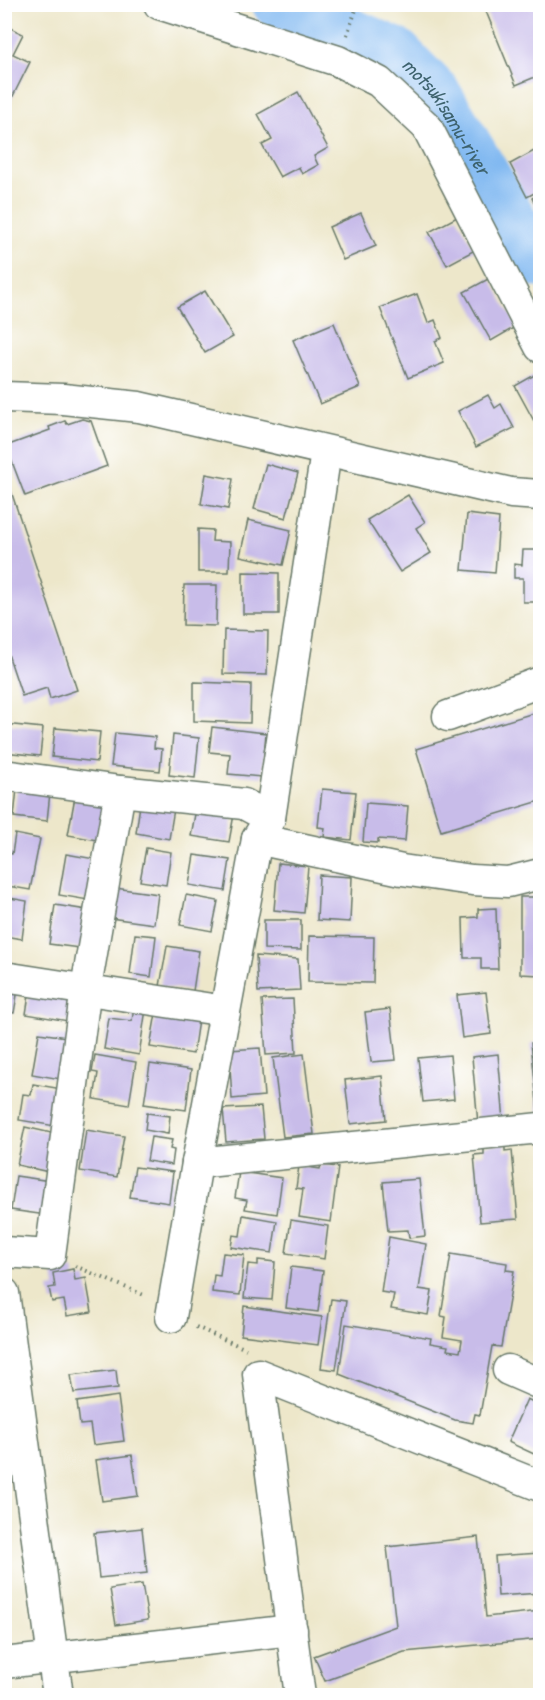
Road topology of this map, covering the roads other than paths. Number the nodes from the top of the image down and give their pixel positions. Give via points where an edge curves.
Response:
1 (159, 4) edge
2 (540, 347) edge
3 (4, 397) edge
4 (326, 452) junction
5 (540, 495) edge
6 (540, 682) edge
7 (448, 716) dead end
8 (4, 775) edge
9 (120, 791) junction
10 (263, 828) junction
11 (540, 874) edge
12 (4, 977) edge
13 (86, 988) junction
14 (225, 1011) junction
15 (540, 1128) edge
16 (196, 1163) junction
17 (4, 1252) edge
18 (4, 1293) edge
19 (171, 1317) dead end
20 (508, 1370) dead end
21 (540, 1384) edge
22 (540, 1486) edge
23 (292, 1630) junction
24 (53, 1656) junction
25 (4, 1663) edge
26 (58, 1695) edge
27 (300, 1695) edge

1 - 2 street via 338,61 379,82 427,127
3 - 4 street via 140,407
4 - 5 street via 511,493
4 - 10 street
6 - 7 street
8 - 9 street
9 - 10 street via 244,804
9 - 13 street
10 - 11 street via 402,870 508,882
10 - 14 street
12 - 13 street
13 - 14 street
13 - 17 street via 50,1254
14 - 16 street
15 - 16 street
16 - 19 street
18 - 24 street
20 - 21 street
22 - 23 street via 258,1374
23 - 24 street
23 - 27 street
24 - 25 street
24 - 26 street

